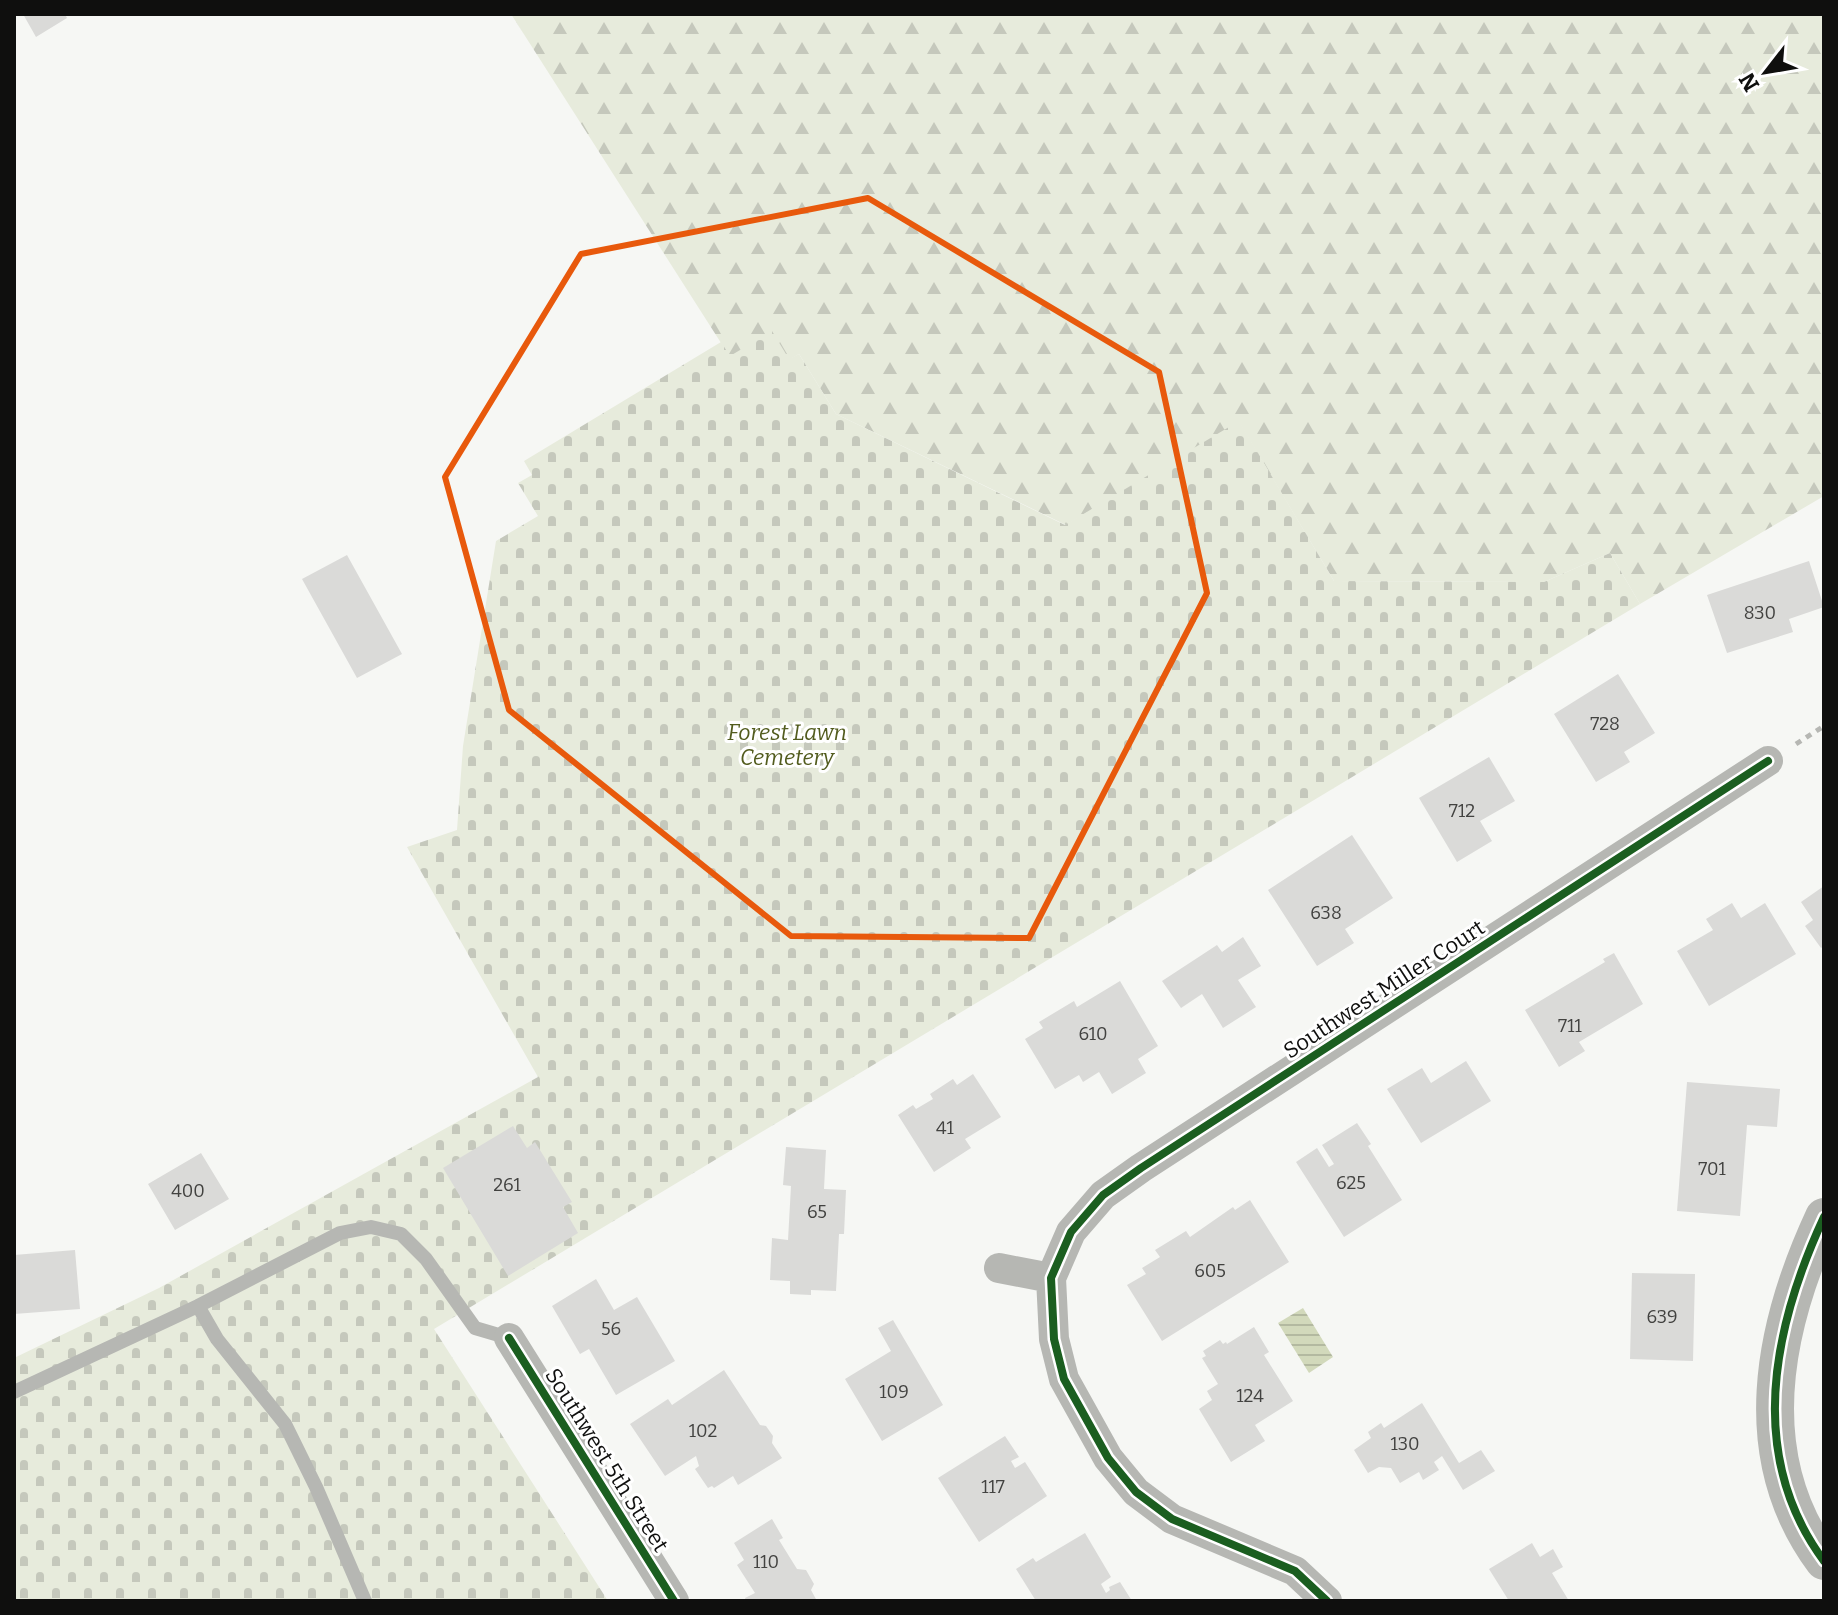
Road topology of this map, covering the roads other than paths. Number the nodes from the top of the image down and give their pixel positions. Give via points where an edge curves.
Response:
1 (1768, 761) dead end
2 (1824, 1217) edge
3 (999, 1268) dead end
4 (1051, 1278) junction
5 (198, 1306) junction
6 (509, 1338) joint
7 (14, 1392) edge
8 (1824, 1561) edge
9 (365, 1601) edge
10 (674, 1601) edge
11 (1327, 1601) edge

1 - 4 street, Southwest Miller Court via 1103,1195 1071,1232
2 - 8 street via 1793,1298 1774,1412 1785,1488
3 - 4 street
4 - 11 street via 1054,1339 1064,1379 1108,1458 1136,1492 1172,1519 1295,1571
5 - 6 lane via 340,1233 371,1227 401,1234 426,1259 475,1328
5 - 7 lane
5 - 9 lane via 217,1339 285,1424
6 - 10 street, Southwest 5th Street

